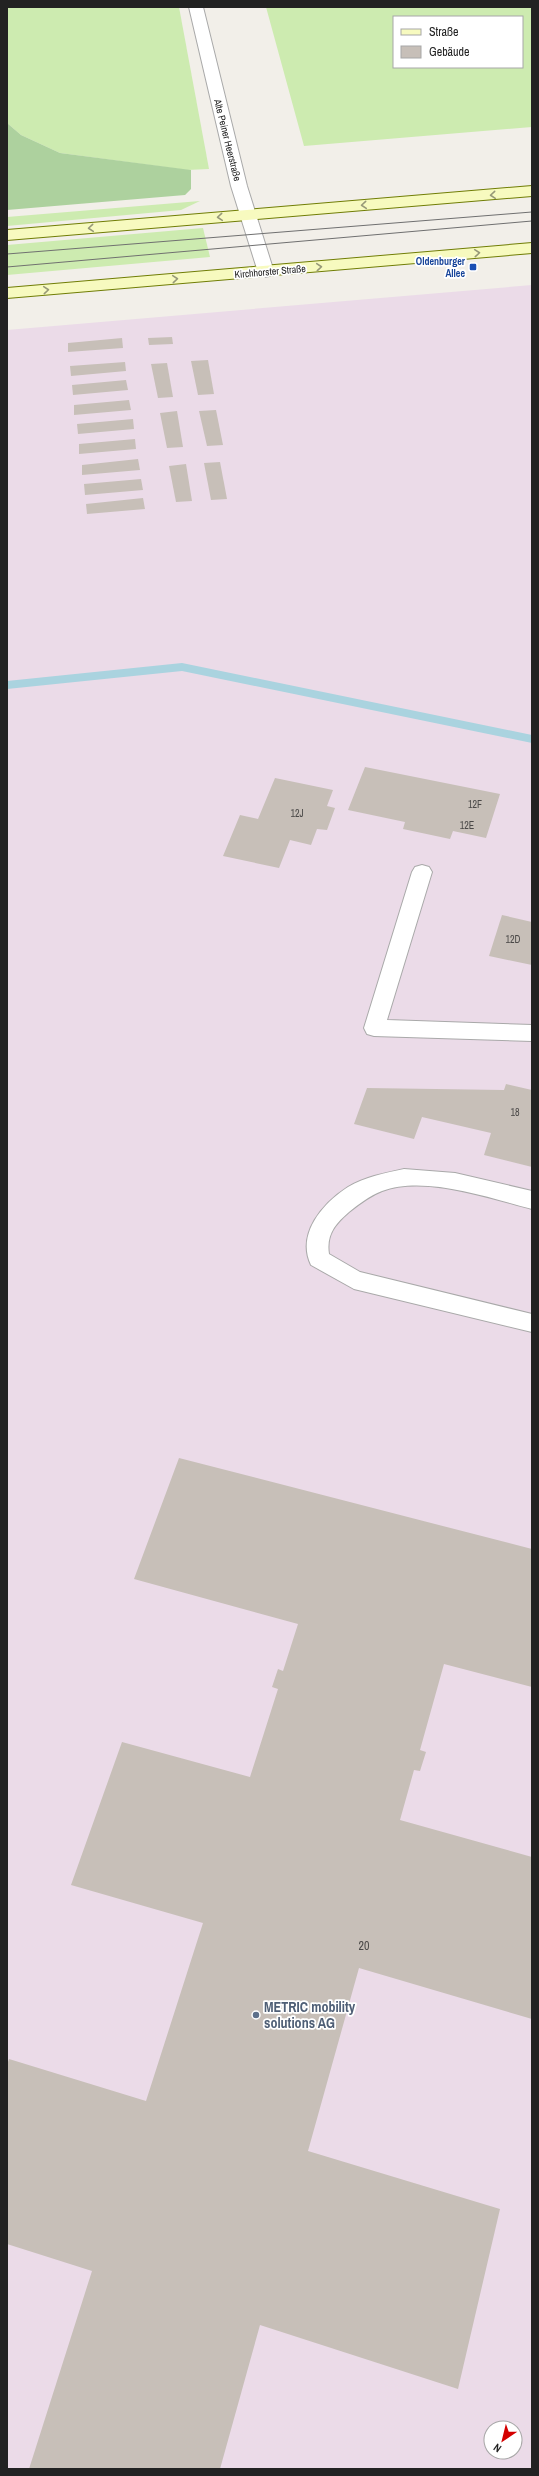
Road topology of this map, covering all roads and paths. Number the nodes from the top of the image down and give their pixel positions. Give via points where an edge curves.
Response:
1 (196, 7) edge
2 (532, 191) edge
3 (249, 215) junction
4 (7, 235) edge
5 (532, 248) edge
6 (266, 272) junction
7 (7, 293) edge
8 (422, 872) dead end
9 (532, 1033) edge
10 (532, 1200) edge
11 (532, 1323) edge

1 - 3 street, Alte Peiner Heerstraße via 239,186
2 -> 3 main road
3 -> 4 main road
3 - 6 street, Alte Peiner Heerstraße
6 -> 5 main road, Kirchhorster Straße
7 -> 6 main road, Kirchhorster Straße
8 - 9 street via 374,1028
10 - 11 street via 449,1181 414,1176 392,1178 368,1185 347,1197 319,1230 316,1246 320,1259 354,1280

